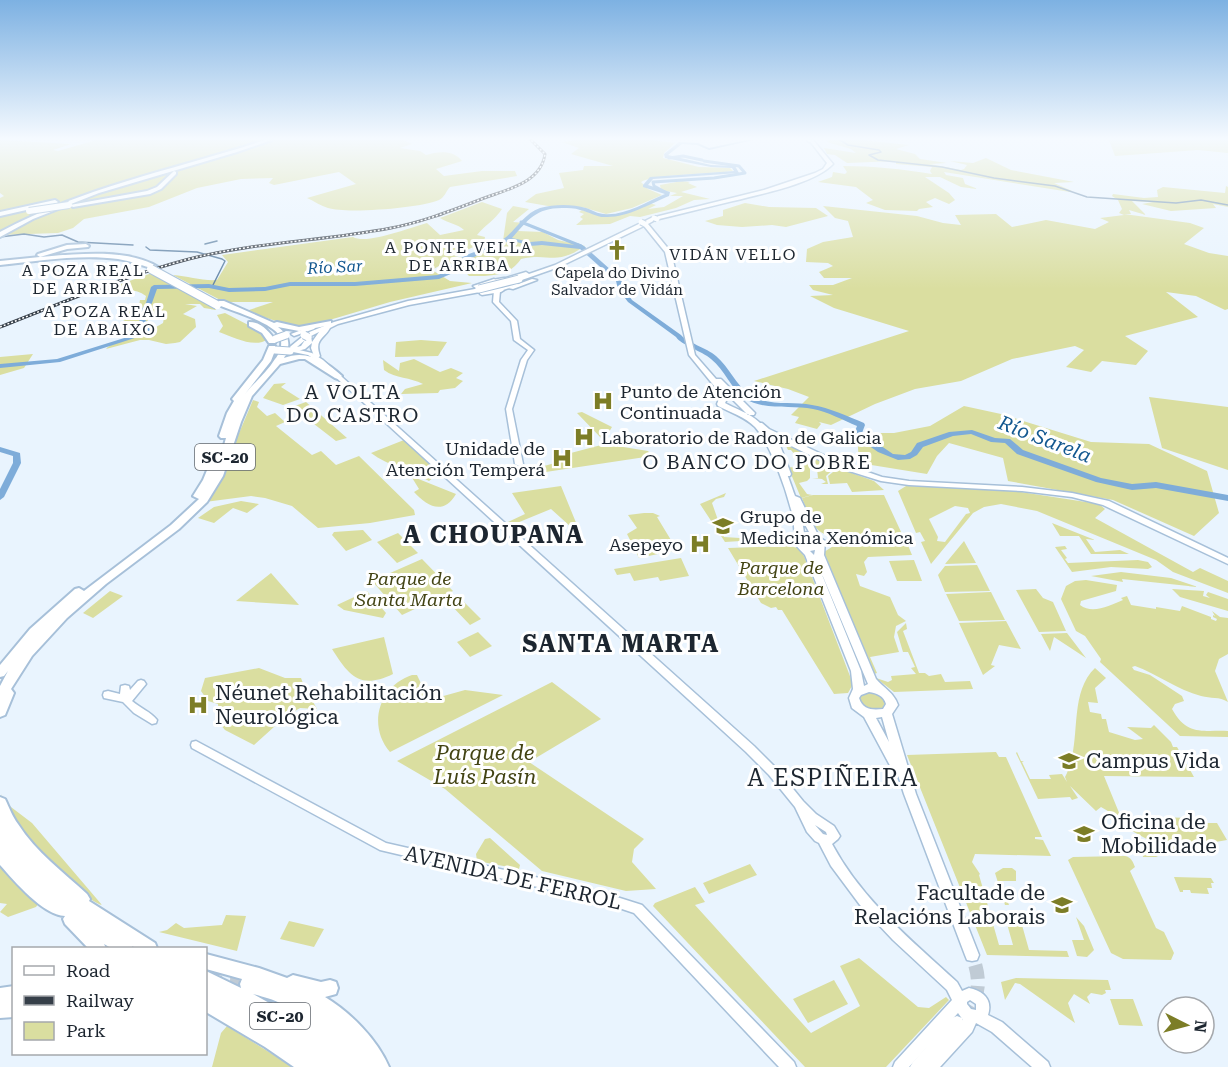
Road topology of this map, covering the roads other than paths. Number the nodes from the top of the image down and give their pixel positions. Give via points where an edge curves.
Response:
1 (96, 190) joint
2 (107, 190) edge
3 (152, 190) edge
4 (155, 190) edge
5 (765, 190) edge
6 (68, 205) junction
7 (0, 215) edge
8 (649, 223) junction
9 (1, 231) edge
10 (603, 244) junction
11 (86, 246) dead end
12 (68, 259) junction
13 (573, 260) junction
14 (16, 261) junction
15 (0, 263) edge
16 (44, 268) dead end
17 (152, 268) junction
18 (502, 280) junction
19 (494, 281) junction
20 (502, 291) junction
21 (423, 299) junction
22 (224, 307) junction
23 (346, 320) junction
24 (277, 324) junction
25 (331, 324) junction
26 (307, 339) junction
27 (284, 346) junction
28 (319, 358) junction
29 (694, 358) junction
30 (338, 376) junction
31 (737, 401) junction
32 (725, 403) junction
33 (235, 414) junction
34 (759, 421) junction
35 (769, 437) junction
36 (786, 439) junction
37 (519, 464) dead end
38 (787, 474) junction
39 (481, 506) joint
40 (817, 541) junction
41 (802, 542) junction
42 (1228, 561) edge
43 (90, 586) junction
44 (64, 614) junction
45 (0, 673) edge
46 (0, 683) edge
47 (141, 684) dead end
48 (859, 690) junction
49 (880, 690) junction
50 (108, 694) dead end
51 (0, 698) edge
52 (128, 699) junction
53 (0, 712) edge
54 (886, 713) junction
55 (868, 714) junction
56 (152, 720) dead end
57 (196, 745) dead end
58 (910, 794) junction
59 (0, 803) edge
60 (0, 822) edge
61 (0, 841) edge
62 (0, 855) edge
63 (72, 910) junction
64 (99, 946) edge
65 (138, 946) edge
66 (158, 947) edge
67 (972, 955) tunnel mouth
68 (207, 962) edge
69 (207, 980) edge
70 (281, 982) junction
71 (248, 984) tunnel mouth
72 (330, 988) dead end
73 (207, 993) edge
74 (963, 998) junction
75 (207, 1005) edge
76 (207, 1008) edge
77 (224, 1015) junction
78 (978, 1015) junction
79 (957, 1023) tunnel mouth
80 (997, 1027) joint
81 (304, 1065) edge
82 (327, 1067) edge
83 (347, 1067) edge
84 (363, 1067) edge
85 (380, 1067) edge
86 (789, 1067) edge
87 (900, 1067) edge
88 (918, 1067) edge
89 (931, 1067) edge
90 (1043, 1067) edge

1 - 7 highway
1 - 9 highway
2 - 9 highway
3 - 6 highway
4 - 6 highway
5 - 8 main road
6 - 7 highway, bridge
8 - 10 main road
8 - 10 main road
8 - 29 main road via 668,252
10 - 13 main road
11 - 14 highway via 67,247
12 - 15 highway
12 - 16 highway
12 - 17 highway via 116,260
13 - 18 main road
13 - 20 main road via 540,278
13 - 21 main road, bridge via 520,280
14 - 15 highway
14 - 17 highway via 100,257 134,261
17 - 22 highway, bridge
18 - 19 street
18 - 20 street via 515,283
19 - 20 street via 489,286
19 - 21 main road
20 - 21 main road
20 - 37 street via 496,302 514,321 517,340 531,350 524,360 509,409
21 - 23 main road
21 - 25 main road
22 - 24 highway
22 - 27 highway via 274,332
23 - 25 main road
23 - 27 main road
24 - 25 highway via 299,329
24 - 27 highway
25 - 26 main road
25 - 27 main road
25 - 28 main road via 316,339 314,349
26 - 27 main road
26 - 27 main road
26 - 28 street
27 - 28 street
27 - 30 highway via 295,357 309,357
27 - 33 highway, SC-20
28 - 30 street
29 - 31 main road
29 - 32 main road via 718,387
30 - 39 street
31 - 32 main road via 736,406
31 - 34 main road
32 - 35 main road via 742,412
33 - 43 highway, SC-20 via 196,499 163,530
33 - 44 highway, SC-20 via 217,479 203,500
34 - 35 main road
34 - 36 street
35 - 36 street
35 - 38 main road
35 - 41 main road via 798,519
36 - 38 street via 775,442
36 - 42 street via 833,463 886,480 1022,489 1106,503
38 - 40 main road
39 - 74 street via 773,772 822,834 837,866 864,903
40 - 41 main road via 811,548
40 - 49 main road via 819,555 869,676
41 - 48 main road via 856,671
43 - 45 highway via 45,621
43 - 46 highway, SC-20 via 42,628
44 - 51 highway, SC-20 via 24,656
44 - 53 highway via 20,670
47 - 52 street
48 - 49 main road
48 - 55 main road via 854,698 856,705
49 - 54 main road via 891,701
50 - 52 street
52 - 56 street via 132,708
54 - 55 main road
54 - 58 main road
55 - 58 main road
57 - 86 street, AVENIDA DE FERROL via 384,847 635,907
58 - 67 main road
59 - 63 highway via 30,849 83,900
60 - 63 highway
61 - 63 highway via 20,867
62 - 63 highway via 27,884
63 - 64 highway via 79,926
63 - 65 highway
65 - 66 highway via 147,942
68 - 70 highway
69 - 83 highway, SC-20 via 284,1018
70 - 72 highway via 321,990
70 - 85 highway via 344,1022
71 - 84 highway via 285,995 303,1007
73 - 82 highway, SC-20 via 275,1028
74 - 78 street via 963,1011
74 - 78 street via 980,1000
74 - 87 street
75 - 77 highway, SC-20
76 - 77 highway
77 - 81 highway, SC-20
78 - 80 street
78 - 89 street
79 - 88 main road
80 - 90 street

